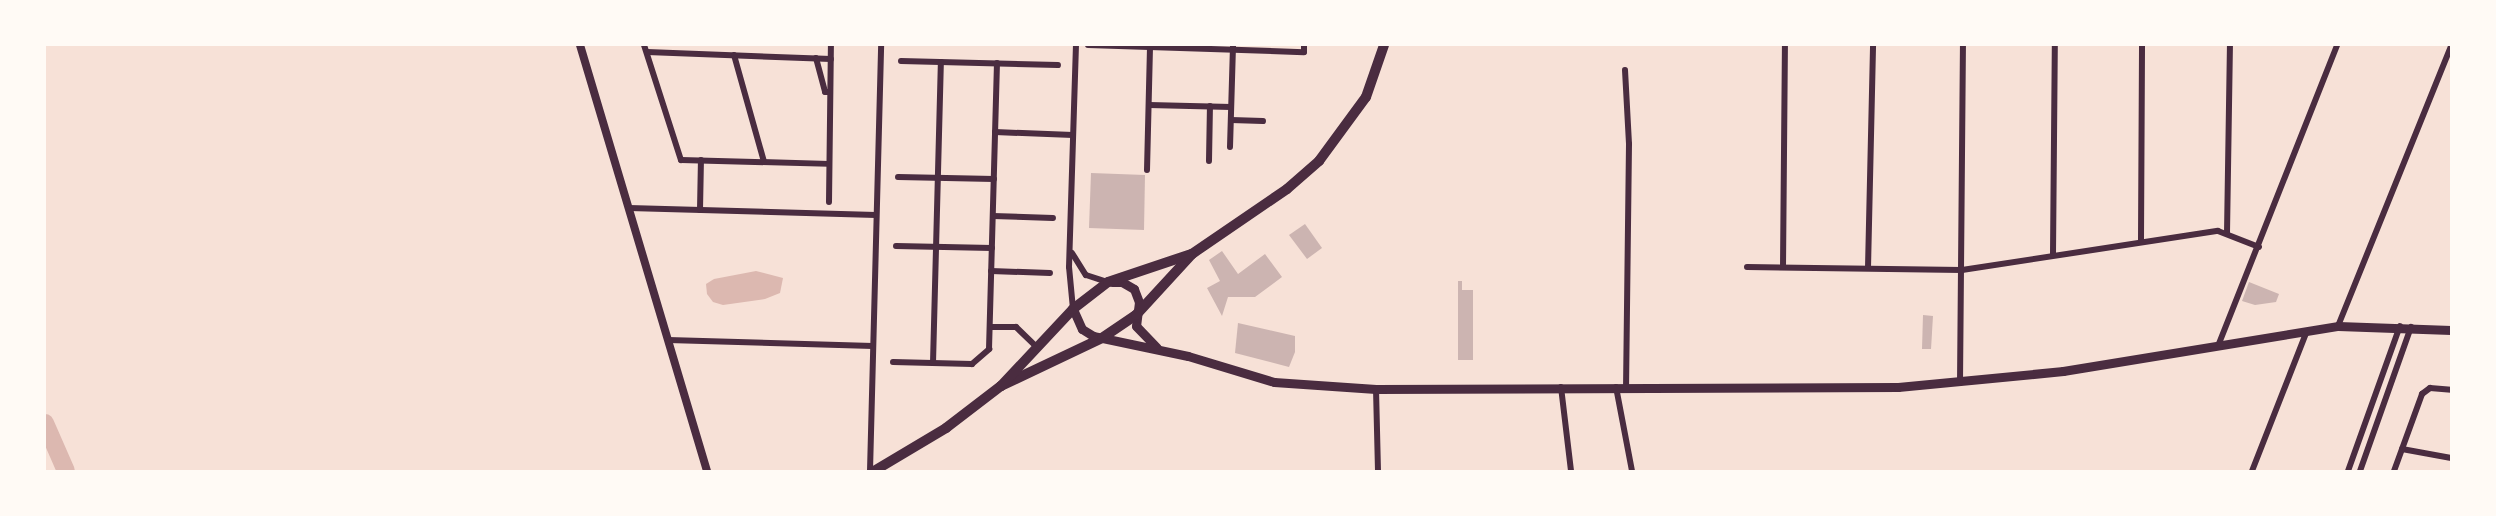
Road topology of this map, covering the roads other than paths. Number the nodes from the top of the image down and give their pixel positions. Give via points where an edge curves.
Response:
1 (580, 45) edge
2 (831, 45) edge
3 (881, 45) edge
4 (1076, 45) edge
5 (1088, 45) edge
6 (1304, 45) edge
7 (1384, 45) edge
8 (1785, 45) edge
9 (1873, 45) edge
10 (1963, 45) edge
11 (2055, 45) edge
12 (2142, 45) edge
13 (2230, 45) edge
14 (2337, 45) edge
15 (1150, 46) edge
16 (2451, 46) edge
17 (1233, 47) edge
18 (646, 48) edge
19 (734, 55) junction
20 (816, 58) junction
21 (831, 59) junction
22 (901, 61) dead end
23 (941, 62) junction
24 (997, 63) junction
25 (1058, 65) dead end
26 (1625, 70) dead end
27 (830, 93) junction
28 (1149, 105) junction
29 (1210, 106) junction
30 (1231, 107) junction
31 (1231, 120) junction
32 (1263, 121) dead end
33 (995, 132) junction
34 (1073, 135) junction
35 (1230, 147) dead end
36 (701, 160) junction
37 (1209, 161) dead end
38 (764, 162) junction
39 (829, 164) junction
40 (1147, 171) dead end
41 (898, 177) dead end
42 (938, 178) junction
43 (994, 179) junction
44 (829, 202) dead end
45 (629, 208) junction
46 (700, 210) junction
47 (876, 215) junction
48 (993, 216) junction
49 (1053, 218) dead end
50 (2227, 233) junction
51 (2141, 240) junction
52 (1071, 243) junction
53 (896, 246) dead end
54 (936, 247) junction
55 (2259, 247) junction
56 (992, 248) junction
57 (1192, 254) junction
58 (2053, 254) junction
59 (1747, 267) dead end
60 (1783, 267) junction
61 (1868, 268) junction
62 (1962, 270) junction
63 (991, 272) junction
64 (1050, 273) dead end
65 (1108, 282) junction
66 (1073, 309) junction
67 (1136, 315) junction
68 (2338, 326) junction
69 (2400, 326) junction
70 (2411, 326) junction
71 (990, 327) junction
72 (2451, 330) edge
73 (2307, 331) junction
74 (1102, 338) junction
75 (668, 340) junction
76 (873, 346) junction
77 (2218, 346) junction
78 (1038, 348) junction
79 (1156, 348) junction
80 (893, 362) dead end
81 (933, 363) junction
82 (1960, 382) junction
83 (1001, 386) junction
84 (1626, 386) junction
85 (1562, 387) junction
86 (1616, 387) junction
87 (1376, 389) junction
88 (2451, 390) edge
89 (2402, 449) junction
90 (2451, 458) edge
91 (707, 471) edge
92 (870, 471) edge
93 (874, 471) edge
94 (1378, 471) edge
95 (1572, 471) edge
96 (1632, 471) edge
97 (2252, 471) edge
98 (2348, 471) edge
99 (2360, 471) edge
100 (2394, 471) edge

1 - 45 street
2 - 21 street
3 - 47 street
4 - 34 street
5 - 15 street
6 - 17 street via 1304,52
7 - 57 main road via 1366,97 1337,141 1287,189
8 - 60 street
9 - 61 street
10 - 62 street
11 - 58 street
12 - 51 street
13 - 50 street
14 - 55 street
15 - 17 street
15 - 28 street
16 - 68 street
17 - 30 street
18 - 19 street
18 - 36 street via 681,160
19 - 20 street
19 - 38 street
20 - 21 street
20 - 27 street via 825,92
21 - 27 street
22 - 23 street
23 - 24 street
23 - 42 street
24 - 25 street
24 - 33 street
26 - 84 street via 1629,144
27 - 39 street
28 - 29 street
28 - 40 street
29 - 30 street
29 - 37 street
30 - 31 street
31 - 32 street
31 - 35 street
33 - 34 street
33 - 43 street
34 - 52 street
36 - 38 street
36 - 46 street
38 - 39 street
39 - 44 street
41 - 42 street
42 - 43 street
42 - 54 street
43 - 48 street
45 - 46 street
45 - 75 street
46 - 47 street
47 - 76 street
48 - 49 street
48 - 56 street
50 - 51 street
50 - 55 street
51 - 58 street
52 - 65 street via 1078,268 1095,280
52 - 66 street
53 - 54 street
54 - 56 street
54 - 81 street
55 - 77 street
56 - 63 street
57 - 65 main road
57 - 67 main road
58 - 62 street
59 - 60 street
60 - 61 street
61 - 62 street
62 - 82 street
63 - 64 street
63 - 71 street
65 - 66 main road
65 - 67 main road via 1122,282 1134,289 1139,302
66 - 74 main road via 1082,329
66 - 78 main road
67 - 74 main road
67 - 79 main road via 1137,330
68 - 69 main road
68 - 73 main road
69 - 70 main road
69 - 98 street
70 - 72 main road
70 - 99 street
71 - 78 street via 1016,327
71 - 81 street via 989,349 972,364
73 - 77 main road
73 - 97 street
74 - 79 main road
74 - 83 main road
75 - 76 street
75 - 91 street
76 - 92 street
77 - 82 main road
78 - 83 main road
79 - 87 main road via 1298,387
80 - 81 street
82 - 84 main road via 1898,387
83 - 93 main road via 946,428
84 - 86 main road
85 - 86 main road
85 - 87 main road
85 - 95 street
86 - 96 street
87 - 94 street
88 - 89 street via 2425,390
89 - 90 street
89 - 100 street

